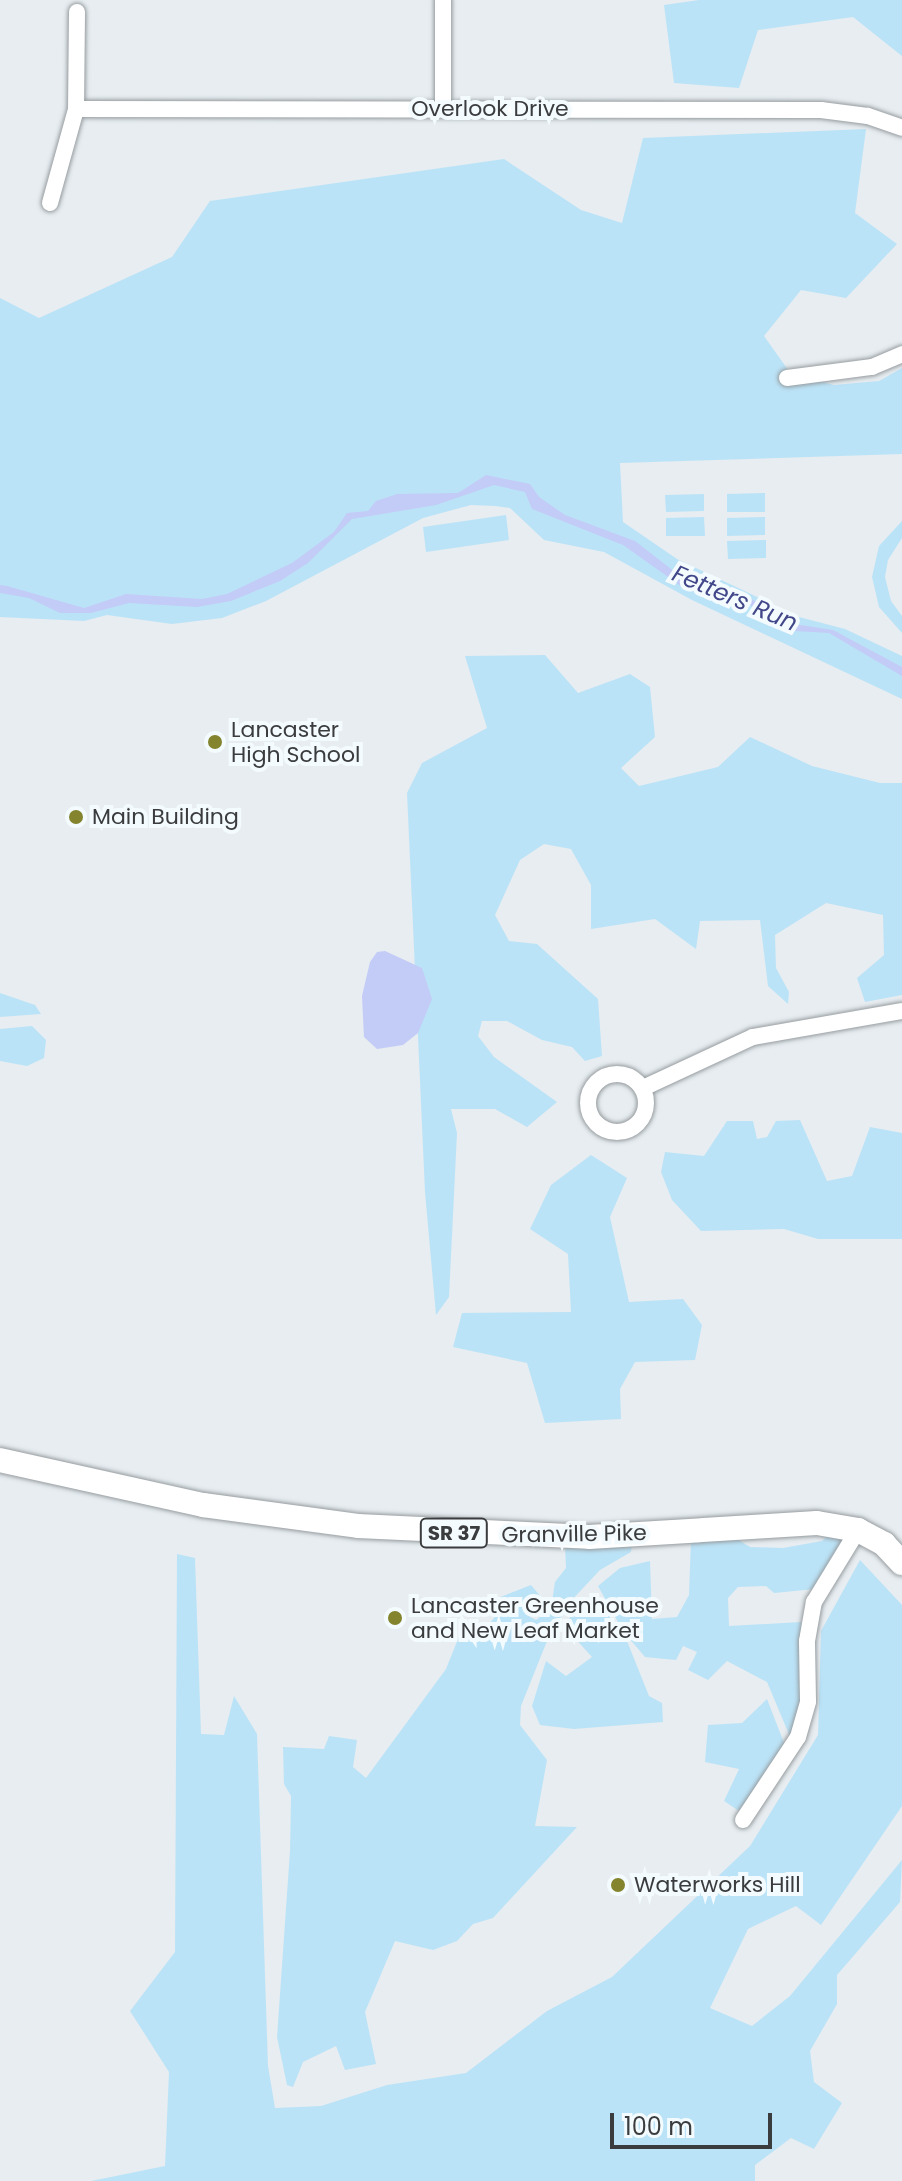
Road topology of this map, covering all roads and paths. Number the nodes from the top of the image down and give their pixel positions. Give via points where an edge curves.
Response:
1 (443, 0) edge
2 (77, 12) dead end
3 (443, 108) junction
4 (76, 109) junction
5 (902, 128) edge
6 (50, 203) dead end
7 (902, 354) edge
8 (787, 378) dead end
9 (902, 1011) edge
10 (643, 1088) dead end
11 (0, 1460) edge
12 (858, 1530) junction
13 (902, 1563) edge
14 (743, 1820) dead end

1 - 3 street
2 - 4 street
3 - 4 street, Overlook Drive
3 - 5 street, Overlook Drive via 821,110 868,116
4 - 6 street
7 - 8 street via 872,367
9 - 10 street via 753,1037
11 - 12 highway, Granville Pike / SR 37 via 203,1505 358,1526 536,1536 817,1523
12 - 13 highway, Granville Pike / SR 37 via 884,1544
12 - 14 street via 814,1602 807,1641 808,1701 798,1737

